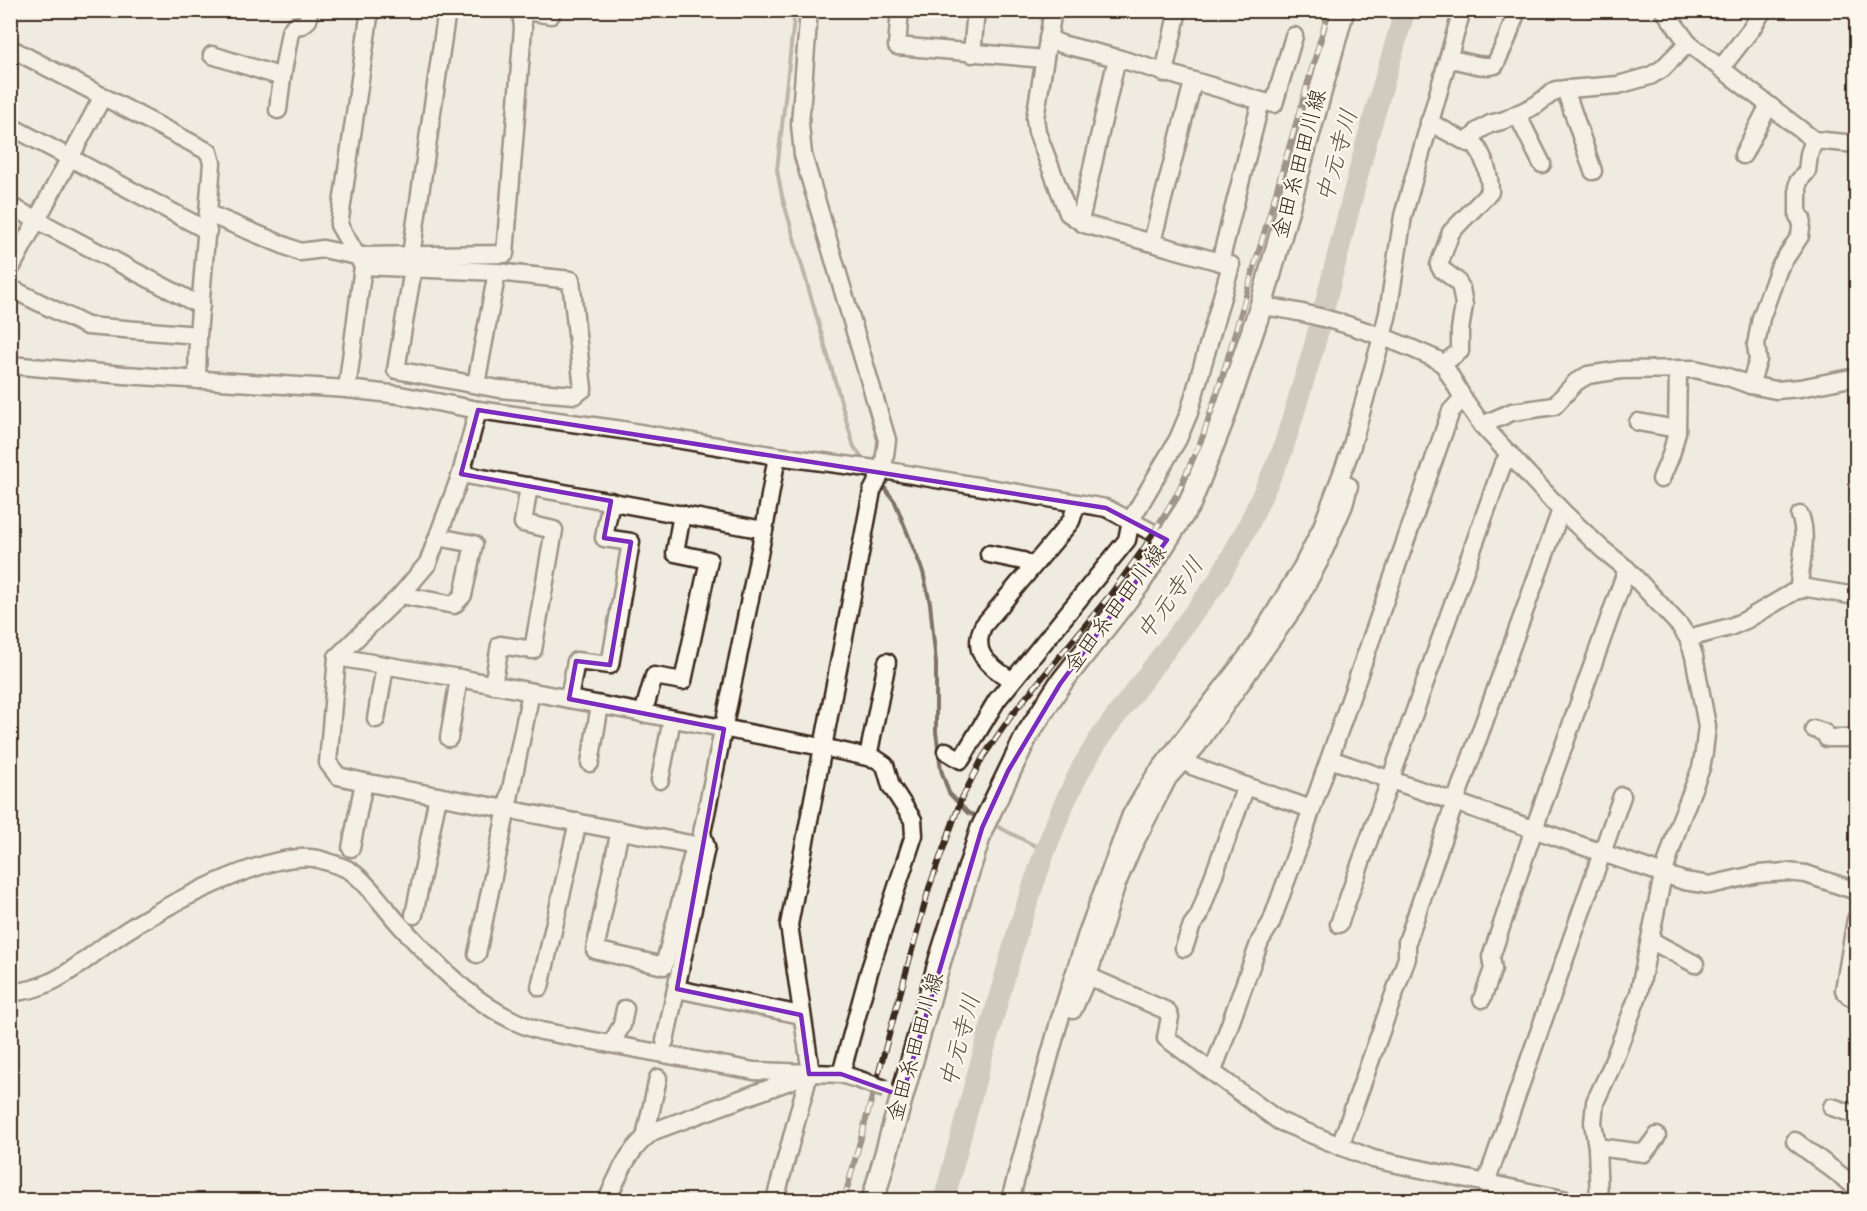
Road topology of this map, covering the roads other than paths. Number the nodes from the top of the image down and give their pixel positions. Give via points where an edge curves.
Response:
1 (309, 10) edge
2 (370, 10) edge
3 (447, 10) edge
4 (809, 10) edge
5 (900, 10) edge
6 (976, 10) edge
7 (1053, 10) edge
8 (1178, 10) edge
9 (1343, 10) edge
10 (1462, 10) edge
11 (1517, 10) edge
12 (1664, 10) edge
13 (1763, 10) edge
14 (521, 11) edge
15 (551, 15) dead end
16 (1294, 36) dead end
17 (1048, 38) junction
18 (1688, 43) junction
19 (10, 48) edge
20 (212, 54) dead end
21 (972, 54) junction
22 (1117, 58) junction
23 (1044, 59) junction
24 (1448, 59) junction
25 (1721, 69) junction
26 (1164, 73) junction
27 (282, 77) junction
28 (1193, 82) junction
29 (1565, 89) junction
30 (103, 96) junction
31 (1261, 101) junction
32 (1769, 105) junction
33 (278, 110) dead end
34 (1517, 114) junction
35 (1429, 122) junction
36 (10, 126) edge
37 (1472, 138) junction
38 (1814, 140) junction
39 (1857, 144) edge
40 (1743, 155) dead end
41 (70, 158) junction
42 (1542, 164) dead end
43 (1593, 171) dead end
44 (10, 206) edge
45 (38, 220) junction
46 (1080, 221) junction
47 (208, 222) junction
48 (1152, 242) junction
49 (360, 261) junction
50 (412, 262) junction
51 (1220, 262) junction
52 (10, 270) edge
53 (497, 272) junction
54 (10, 288) edge
55 (201, 306) junction
56 (1271, 307) junction
57 (198, 335) junction
58 (1376, 335) junction
59 (1443, 364) junction
60 (10, 365) edge
61 (1678, 369) junction
62 (1857, 377) edge
63 (197, 380) junction
64 (476, 384) junction
65 (1750, 386) junction
66 (347, 389) junction
67 (1463, 398) junction
68 (478, 410) junction
69 (1638, 422) dead end
70 (1482, 424) junction
71 (1677, 429) junction
72 (1510, 454) junction
73 (777, 456) junction
74 (883, 470) junction
75 (461, 474) junction
76 (1661, 479) dead end
77 (1339, 482) junction
78 (529, 486) junction
79 (611, 501) junction
80 (1077, 503) junction
81 (1561, 510) junction
82 (682, 514) junction
83 (1800, 515) dead end
84 (1131, 519) junction
85 (764, 530) junction
86 (438, 537) junction
87 (1167, 540) junction
88 (989, 554) dead end
89 (1032, 567) junction
90 (1627, 569) junction
91 (1799, 590) junction
92 (401, 595) junction
93 (1857, 596) edge
94 (1688, 638) junction
95 (337, 657) junction
96 (887, 662) dead end
97 (385, 666) junction
98 (459, 678) junction
99 (1012, 681) junction
100 (493, 686) junction
101 (531, 692) junction
102 (569, 699) junction
103 (600, 705) junction
104 (643, 714) junction
105 (376, 719) dead end
106 (672, 719) junction
107 (724, 729) junction
108 (1814, 729) dead end
109 (449, 738) dead end
110 (1857, 738) edge
111 (822, 747) junction
112 (946, 751) dead end
113 (868, 757) junction
114 (1184, 759) junction
115 (1330, 759) junction
116 (590, 763) dead end
117 (660, 780) dead end
118 (1390, 780) junction
119 (364, 782) junction
120 (1246, 786) junction
121 (438, 795) junction
122 (1623, 796) dead end
123 (1455, 802) junction
124 (506, 809) junction
125 (1311, 809) junction
126 (578, 822) junction
127 (1534, 829) junction
128 (620, 830) junction
129 (700, 846) junction
130 (351, 848) dead end
131 (1603, 854) junction
132 (1663, 875) junction
133 (1857, 891) edge
134 (414, 915) dead end
135 (1857, 919) edge
136 (1339, 924) dead end
137 (1650, 940) junction
138 (1184, 948) dead end
139 (477, 954) dead end
140 (1695, 964) dead end
141 (1088, 976) junction
142 (540, 987) dead end
143 (677, 989) junction
144 (10, 992) edge
145 (1482, 999) dead end
146 (1857, 999) edge
147 (625, 1009) dead end
148 (801, 1015) junction
149 (665, 1041) dead end
150 (1053, 1042) junction
151 (611, 1044) junction
152 (1213, 1071) junction
153 (809, 1074) junction
154 (849, 1077) junction
155 (658, 1078) dead end
156 (894, 1093) junction
157 (1832, 1107) dead end
158 (1857, 1115) edge
159 (1657, 1136) dead end
160 (645, 1137) junction
161 (1795, 1141) dead end
162 (1340, 1146) junction
163 (1597, 1147) junction
164 (1486, 1183) junction
165 (1857, 1187) edge
166 (607, 1200) edge
167 (775, 1200) edge
168 (873, 1200) edge
169 (1010, 1200) edge
170 (1567, 1200) edge
171 (1599, 1200) edge

1 - 27 street via 308,20 290,32
2 - 49 street via 339,225
3 - 50 street
4 - 74 street via 800,124 803,155 887,440
5 - 21 street via 897,46
6 - 21 street
7 - 17 street
8 - 26 street
9 - 56 main road, 金田糸田田川線
10 - 24 street
11 - 24 street via 1495,65 1485,68
12 - 18 street
13 - 25 street
14 - 15 street
14 - 50 street via 523,28 505,254
16 - 31 street via 1274,104
17 - 22 street
17 - 23 street
18 - 25 street
18 - 29 street via 1650,76 1618,85
19 - 30 street
20 - 27 street
21 - 23 street
22 - 26 street
22 - 46 street
23 - 46 street via 1035,118 1037,132 1068,213
24 - 35 street
25 - 32 street
26 - 28 street
27 - 33 street
28 - 31 street
28 - 48 street
29 - 34 street via 1556,90
29 - 43 street
30 - 41 street
30 - 47 street via 209,152 212,163
31 - 51 street
32 - 38 street
32 - 40 street
34 - 37 street via 1490,124
34 - 42 street
35 - 37 street via 1467,143
35 - 58 street via 1403,216 1388,313
36 - 41 street
37 - 59 street via 1489,175 1490,192 1451,232 1441,256 1439,265 1457,281 1464,304 1461,351
38 - 39 street
38 - 65 street via 1807,171 1798,182 1800,236 1779,268 1761,318 1756,345 1758,360
41 - 45 street
41 - 47 street
44 - 45 street
45 - 52 street
45 - 55 street
46 - 48 street
47 - 49 street via 300,252 323,249
47 - 55 street
48 - 51 street
49 - 50 street
49 - 66 street
50 - 53 street
50 - 64 street via 396,370
51 - 84 street via 1231,265 1189,413
53 - 64 street
53 - 64 street via 571,280 583,389 575,395
54 - 57 street via 87,326
55 - 57 street
56 - 58 street
56 - 87 main road, 金田糸田田川線 via 1190,502
57 - 63 street
58 - 59 street via 1398,341
58 - 77 street via 1351,449
59 - 67 street
60 - 63 street
61 - 65 street via 1695,369
61 - 70 street via 1588,375 1554,406 1512,412
61 - 71 street
62 - 65 street via 1800,388
63 - 66 street
66 - 68 street
67 - 70 street
67 - 115 street via 1451,411
68 - 73 street
68 - 75 street
69 - 71 street
70 - 72 street
71 - 76 street
72 - 81 street
72 - 118 street via 1502,466
73 - 74 street
73 - 85 street
74 - 80 street
74 - 111 street via 872,491
75 - 78 street
75 - 86 street
77 - 114 street via 1349,486 1344,505 1294,608 1232,699
77 - 150 street via 1302,567 1257,642 1154,777 1131,815
78 - 79 street
78 - 100 street via 523,523 554,531 533,650 500,645
79 - 82 street
79 - 102 street via 604,538 631,542 610,664 576,661
80 - 84 street via 1106,508
80 - 89 street via 1071,520
81 - 90 street
81 - 123 street
82 - 85 street
82 - 104 street via 675,553 709,560 683,681 654,676
83 - 91 street via 1803,544
84 - 87 street
84 - 99 street via 1127,540
85 - 107 street
86 - 92 street via 428,563
86 - 92 street via 474,544 463,595 454,605
87 - 156 main road, 金田糸田田川線 via 1138,585 1060,684 1008,771 982,828
88 - 89 street via 1023,561
89 - 99 street via 978,637 986,663
90 - 94 street
90 - 127 street
91 - 93 street
91 - 94 street via 1730,627
92 - 95 street
94 - 132 street via 1707,726 1701,768
95 - 97 street
95 - 119 street via 328,763 338,776
96 - 113 street
97 - 98 street
97 - 105 street
98 - 100 street
98 - 109 street
99 - 112 street via 961,760
100 - 101 street
101 - 102 street
101 - 124 street
102 - 103 street
103 - 104 street
103 - 116 street
104 - 106 street
106 - 107 street
106 - 117 street
107 - 111 street
107 - 129 street
108 - 110 street via 1827,738
111 - 113 street
111 - 148 street via 789,925
113 - 154 street via 885,765 891,786 913,819 914,835 869,972
114 - 120 street via 1192,766
114 - 141 street via 1168,778 1132,848
115 - 118 street
115 - 125 street
118 - 123 street
118 - 136 street
119 - 121 street
119 - 130 street
120 - 125 street
120 - 138 street
121 - 124 street
121 - 134 street
122 - 131 street
123 - 127 street
123 - 162 street via 1407,942 1407,958
124 - 126 street
124 - 139 street
125 - 152 street
126 - 128 street
126 - 142 street
127 - 131 street
127 - 145 street via 1491,957 1492,969
128 - 129 street
128 - 129 street via 596,950 664,966
129 - 143 street
131 - 132 street
131 - 164 street
132 - 133 street via 1710,885 1787,872 1806,874
132 - 137 street
135 - 146 street via 1844,990
137 - 140 street
137 - 163 street via 1638,993 1595,1102
141 - 150 street via 1061,1040
141 - 152 street via 1167,1011 1170,1017 1166,1038
143 - 148 street
143 - 149 street
144 - 151 street via 45,986 181,898 277,861 316,859 351,871 429,956 501,1015 541,1031
147 - 151 street via 622,1025
148 - 153 street
150 - 169 street
151 - 153 street via 754,1071
152 - 162 street via 1279,1121
153 - 154 street
153 - 160 street
153 - 167 street
154 - 156 street, bridge
155 - 160 street
156 - 168 main road, 金田糸田田川線
157 - 158 street
159 - 163 street via 1644,1153
160 - 166 street via 628,1155
161 - 165 street
162 - 164 street via 1373,1159
163 - 171 street
164 - 170 street

